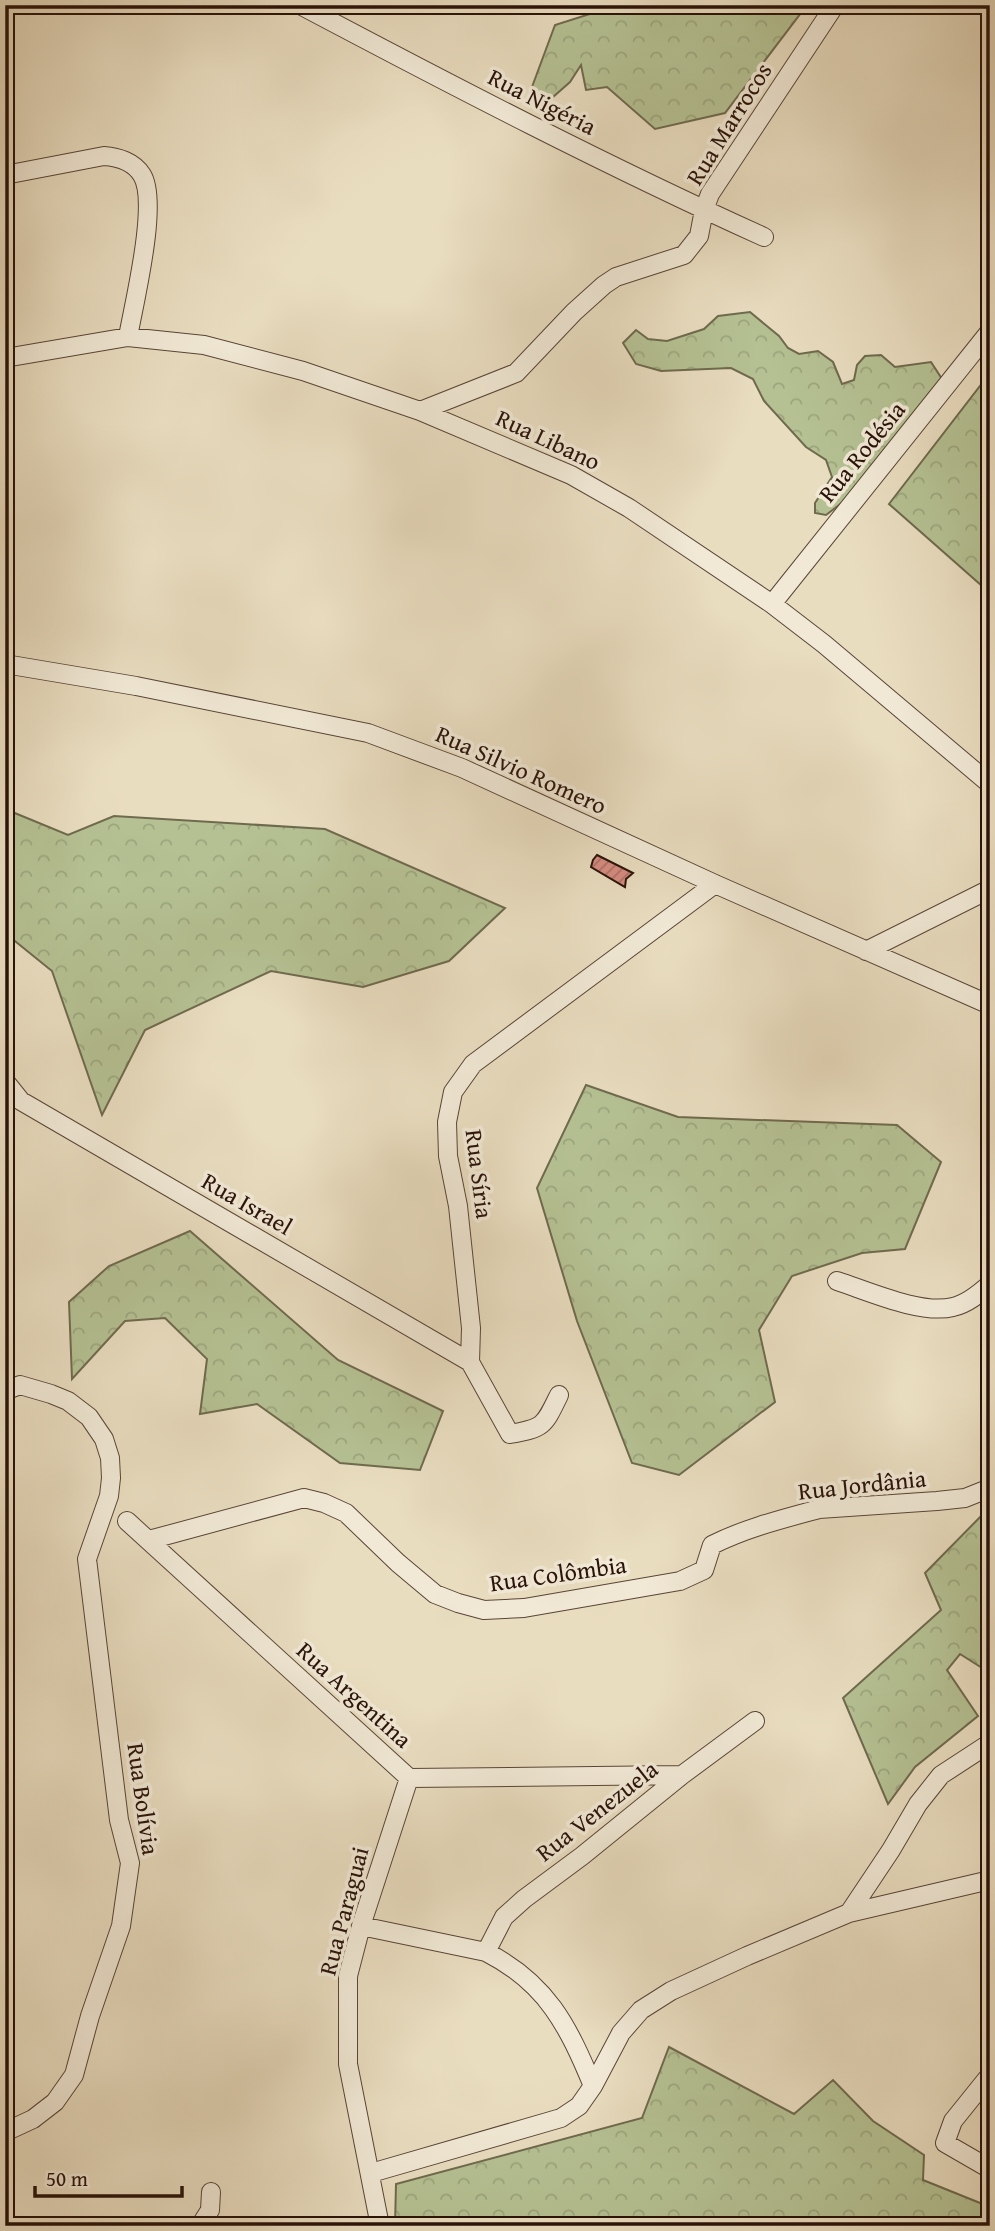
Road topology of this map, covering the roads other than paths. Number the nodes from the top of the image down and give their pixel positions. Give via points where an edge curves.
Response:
1 (300, 5) edge
2 (835, 5) edge
3 (5, 176) edge
4 (704, 210) junction
5 (764, 237) dead end
6 (990, 331) edge
7 (128, 337) junction
8 (5, 358) edge
9 (419, 411) junction
10 (772, 604) junction
11 (5, 664) edge
12 (990, 784) edge
13 (715, 884) junction
14 (990, 889) edge
15 (866, 950) junction
16 (990, 1005) edge
17 (5, 1081) edge
18 (837, 1281) dead end
19 (990, 1284) edge
20 (470, 1362) junction
21 (5, 1391) edge
22 (559, 1395) dead end
23 (990, 1488) edge
24 (127, 1521) dead end
25 (149, 1540) junction
26 (680, 1580) joint
27 (755, 1721) dead end
28 (990, 1743) edge
29 (682, 1775) junction
30 (409, 1778) junction
31 (990, 1880) edge
32 (849, 1913) junction
33 (361, 1926) junction
34 (486, 1952) junction
35 (990, 2075) edge
36 (593, 2087) junction
37 (5, 2132) edge
38 (990, 2169) edge
39 (371, 2173) junction
40 (211, 2192) dead end
41 (200, 2226) edge
42 (380, 2226) edge

1 - 4 street, Rua Nigéria
2 - 4 street, Rua Marrocos
3 - 7 street via 104,156 124,160 142,174 149,192 147,230
4 - 5 street, Rua Nigéria
4 - 9 street, Rua Marrocos via 699,236 684,255 604,285 516,373
6 - 10 street, Rua Rodésia
7 - 8 street, Rua Libano
7 - 9 street, Rua Libano via 204,345 303,370
9 - 10 street, Rua Libano via 572,475
10 - 12 street, Rua Libano
11 - 13 street, Rua Silvio Romero via 368,733 463,768
13 - 15 street, Rua Silvio Romero
13 - 20 street, Rua Síria via 473,1064 453,1092 447,1122 448,1156 458,1206 471,1328
14 - 15 street
15 - 16 street, Rua Silvio Romero
17 - 20 street, Rua Israel via 21,1101
18 - 19 street via 940,1309 955,1307
20 - 22 street via 510,1434 537,1430
21 - 37 street, Rua Bolívia via 20,1385 68,1401 89,1417 110,1458 109,1496 87,1559 119,1820 130,1863 121,1926 74,2075 55,2102
23 - 26 street, Rua Jordânia via 965,1498 819,1509 748,1529 712,1545 704,1570
24 - 25 street, Rua Argentina
25 - 26 street, Rua Colômbia via 304,1498 346,1513 435,1594 484,1609 524,1608
25 - 30 street, Rua Argentina
27 - 29 street, Rua Venezuela
28 - 32 street via 941,1775
29 - 30 street, Rua Argentina
29 - 34 street, Rua Venezuela via 504,1917
30 - 33 street, Rua Paraguai
31 - 32 street
32 - 36 street via 671,1991 640,2010 621,2033
33 - 34 street
33 - 39 street, Rua Paraguai via 348,1976 348,2064
34 - 36 street via 526,1978 554,2007
35 - 38 street via 953,2120 945,2143
36 - 39 street via 561,2118
39 - 42 street, Rua Paraguai
40 - 41 street via 210,2210

